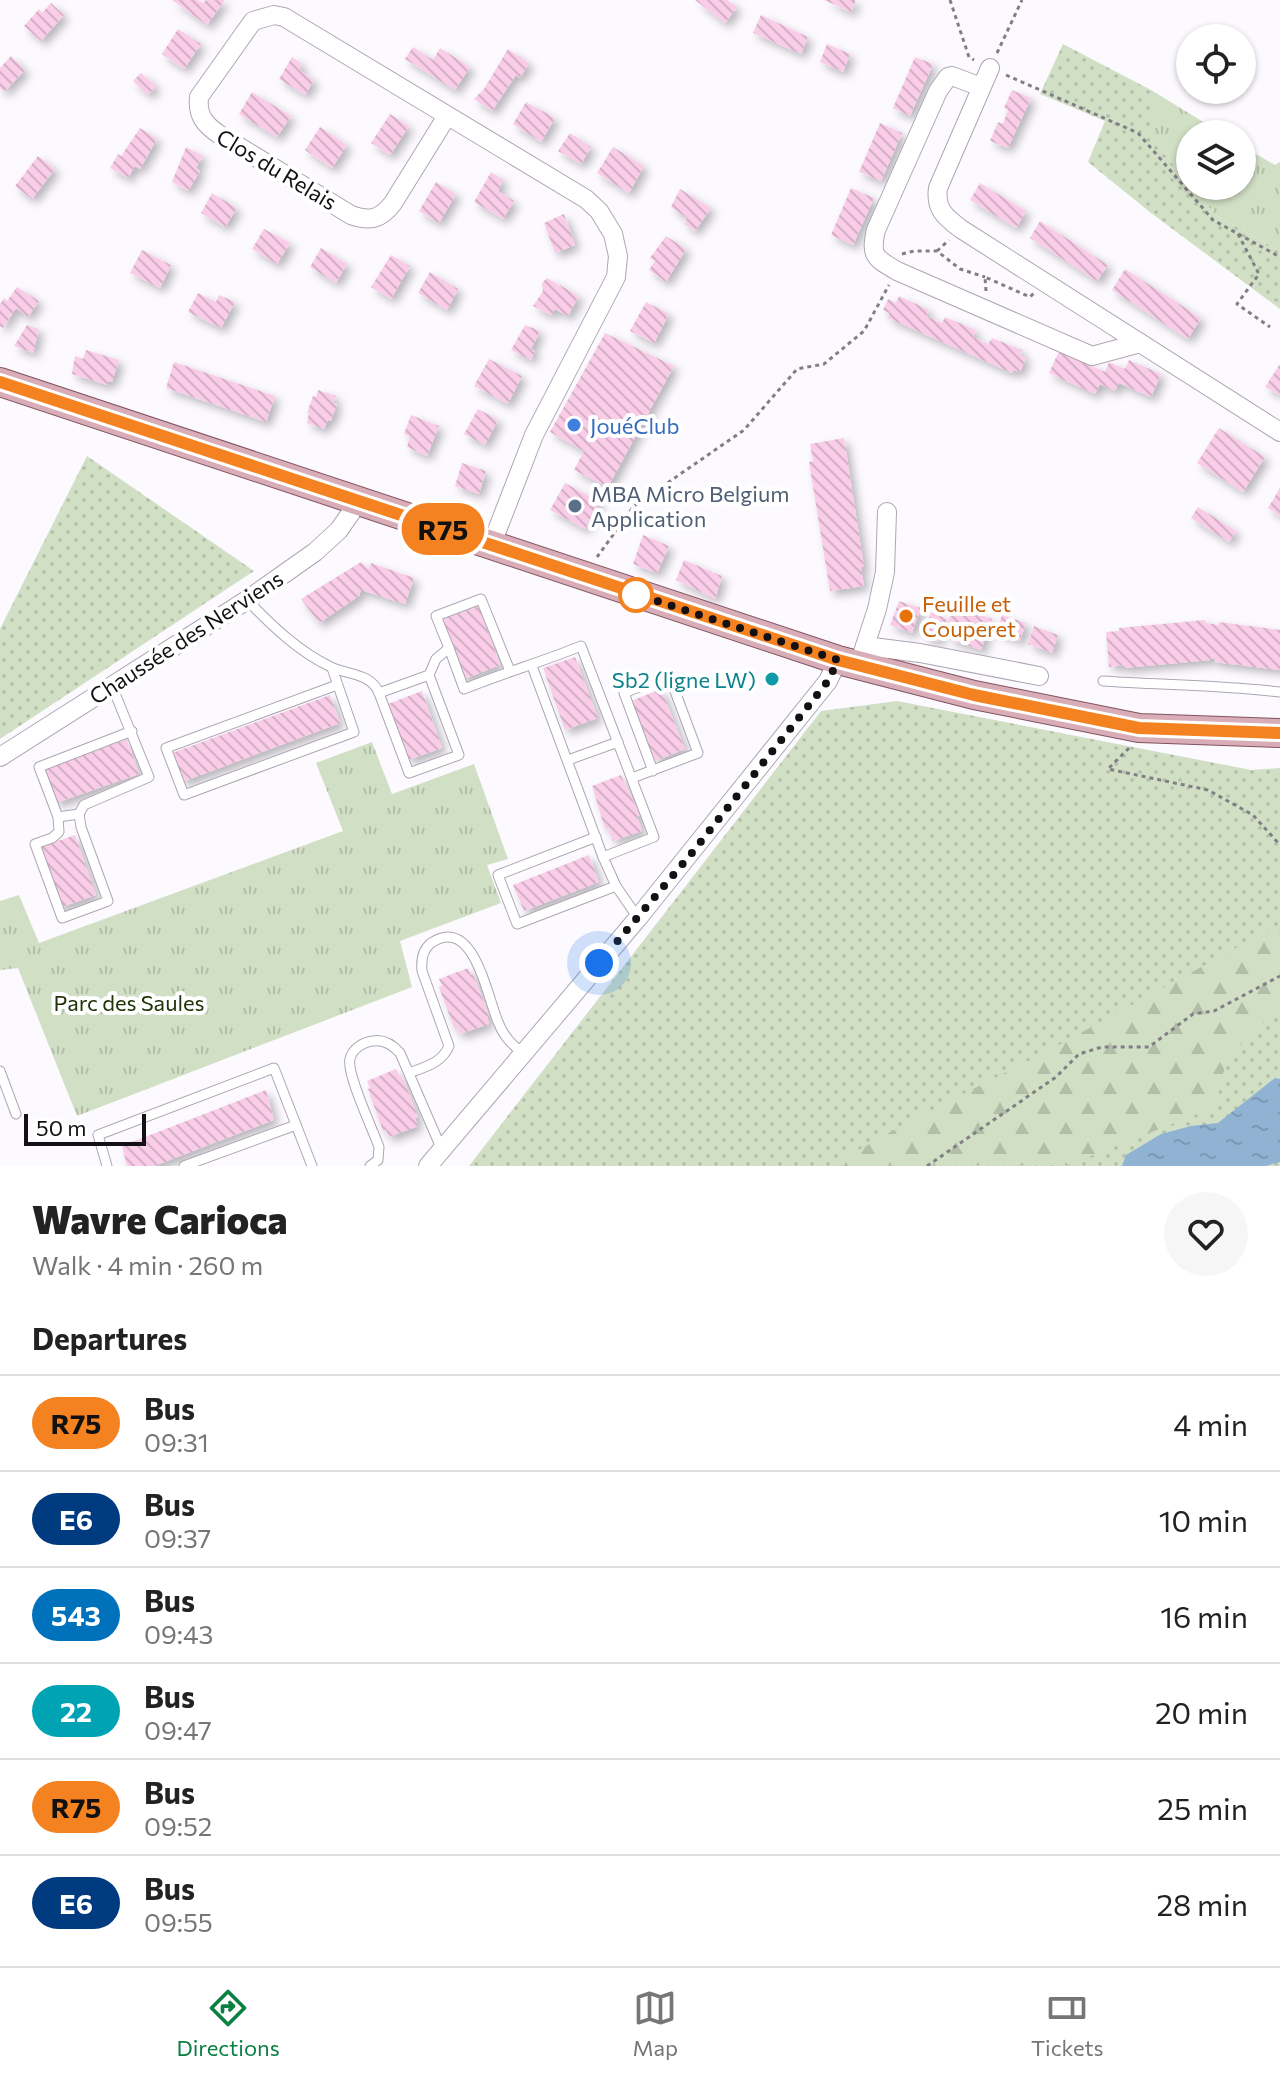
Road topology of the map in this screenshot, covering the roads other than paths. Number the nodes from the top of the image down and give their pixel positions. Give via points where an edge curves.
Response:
1 (990, 68) road end
2 (981, 87) junction
3 (447, 116) junction
4 (1140, 343) junction
5 (0, 382) edge
6 (1280, 432) edge
7 (359, 501) junction
8 (887, 512) dead end
9 (491, 546) junction
10 (247, 600) junction
11 (449, 648) junction
12 (854, 657) junction
13 (532, 666) junction
14 (332, 668) junction
15 (510, 671) junction
16 (429, 675) junction
17 (1039, 676) dead end
18 (1103, 681) dead end
19 (337, 685) junction
20 (112, 686) junction
21 (1280, 692) edge
22 (379, 693) junction
23 (132, 731) junction
24 (1280, 733) edge
25 (618, 742) junction
26 (0, 757) edge
27 (568, 760) junction
28 (653, 771) junction
29 (632, 778) junction
30 (79, 814) junction
31 (58, 817) junction
32 (596, 837) junction
33 (603, 857) junction
34 (616, 886) junction
35 (638, 918) junction
36 (522, 1053) junction
37 (0, 1071) edge
38 (409, 1073) junction
39 (16, 1114) dead end
40 (296, 1125) junction
41 (442, 1150) junction
42 (107, 1166) edge
43 (184, 1166) edge
44 (312, 1166) edge
45 (370, 1166) edge
46 (428, 1166) edge

1 - 2 street
2 - 4 street via 938,188 939,210
2 - 4 street via 952,76 938,91 876,230 875,257 1092,356
3 - 3 street, Clos du Relais via 274,15 253,21 244,30 199,97 197,110 220,135 351,215 371,220 393,203
3 - 9 street, Clos du Relais via 586,199 609,228 618,256 613,286 534,435
4 - 6 street
5 - 7 main road
7 - 9 main road
7 - 10 street, Chaussée des Nerviens via 315,552
8 - 12 street via 885,572
9 - 12 main road
10 - 14 lane via 272,626
10 - 20 street, Chaussée des Nerviens
11 - 15 lane via 464,689
11 - 15 lane via 436,616 481,599
11 - 16 lane
12 - 17 street via 920,653
12 - 24 main road via 974,695 1059,713 1150,728
12 - 35 street via 828,681
13 - 15 lane
13 - 25 lane via 581,646
13 - 27 lane
14 - 19 lane
14 - 22 lane via 363,676
16 - 22 lane
16 - 22 lane via 459,755 409,773
18 - 21 lane
19 - 19 lane via 166,748 184,795 354,732
20 - 23 lane
20 - 26 street, Chaussée des Nerviens
23 - 30 lane via 149,777 92,799
23 - 31 lane via 39,767
25 - 27 lane
25 - 29 lane
27 - 32 lane
28 - 28 lane via 698,753 669,675 624,693
28 - 29 lane
29 - 33 lane via 654,837
30 - 31 lane
30 - 31 lane via 108,901 62,918 35,844 59,832
32 - 33 lane
32 - 34 lane via 498,875 517,924
33 - 34 lane
34 - 35 lane
35 - 36 street
36 - 38 lane via 498,1023 469,948 456,938 441,939 426,947 421,961 449,1046 445,1056
36 - 41 street
37 - 39 lane
38 - 41 lane
38 - 45 lane via 395,1047 383,1041 366,1042 350,1057 350,1071 379,1147 378,1160
40 - 42 lane via 274,1068 98,1135
40 - 43 lane
40 - 44 lane
41 - 46 street

